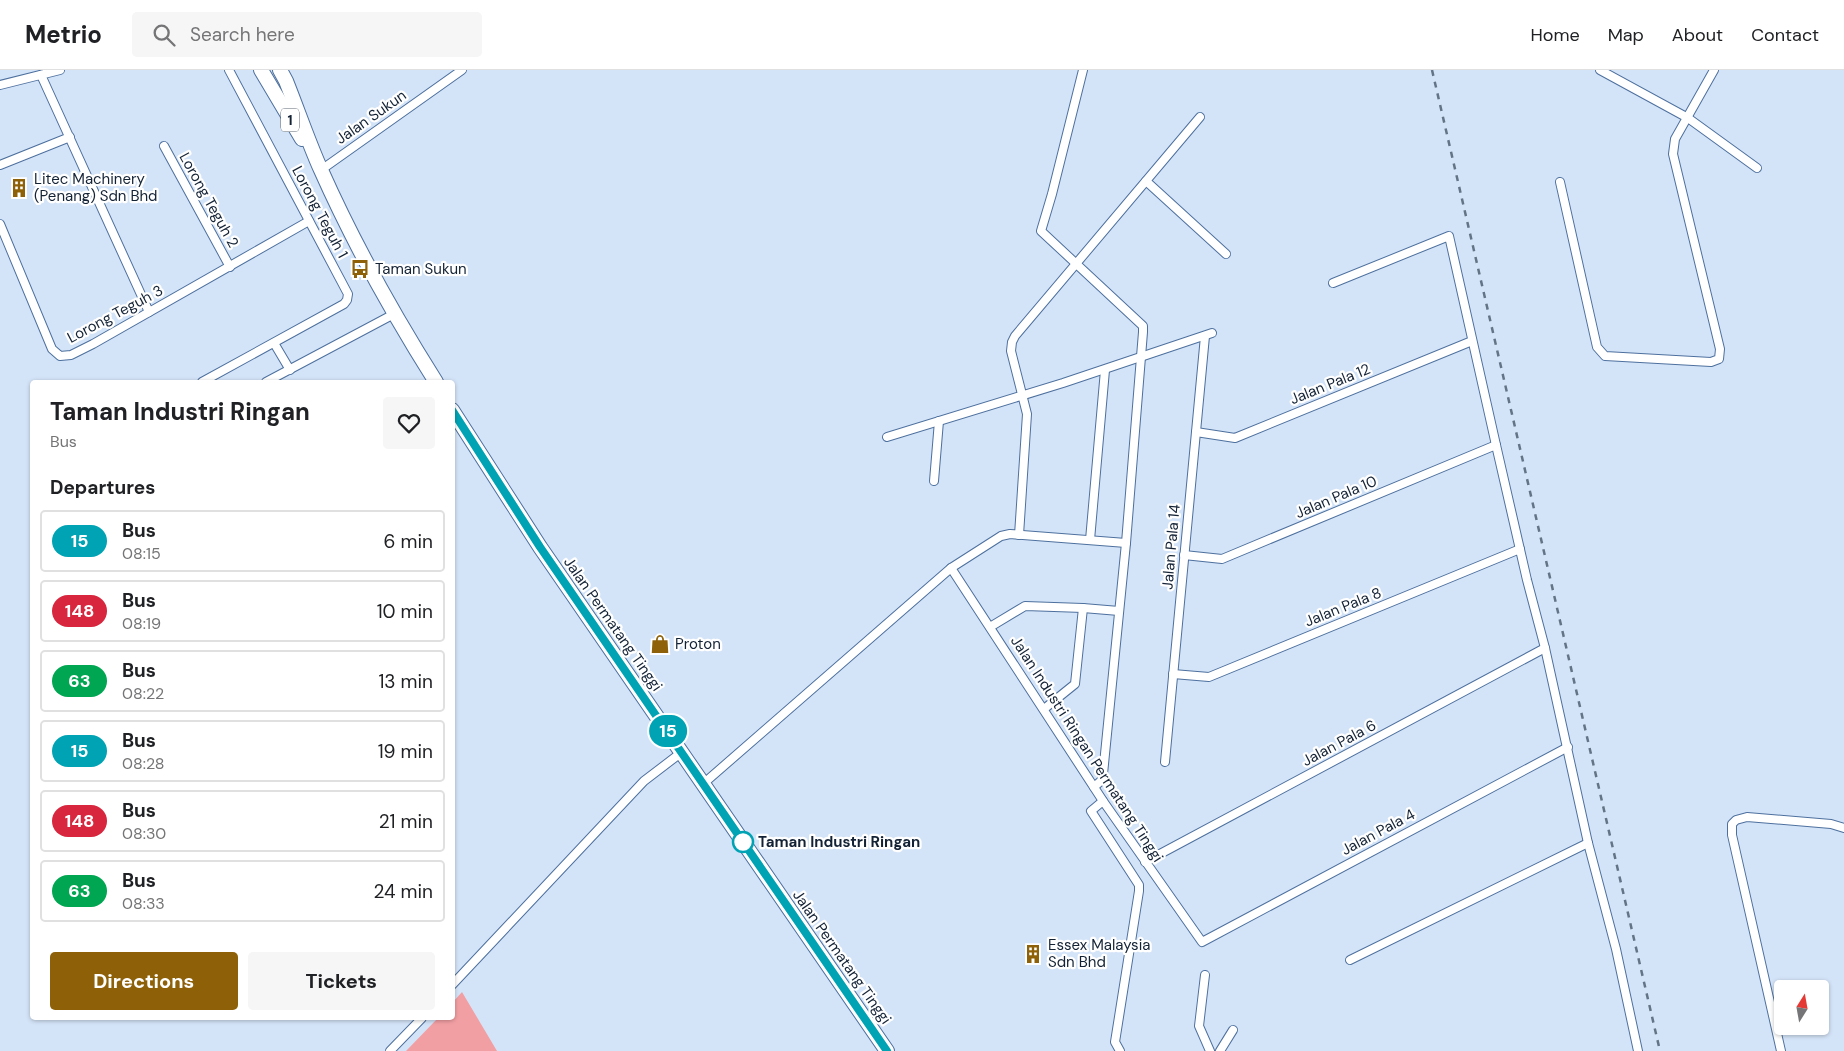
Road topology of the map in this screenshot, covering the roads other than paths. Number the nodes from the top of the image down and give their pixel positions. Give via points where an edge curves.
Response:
1 (60, 70) edge
2 (228, 70) edge
3 (261, 70) edge
4 (280, 70) edge
5 (462, 70) edge
6 (1083, 70) edge
7 (1600, 70) edge
8 (1714, 70) edge
9 (41, 75) junction
10 (0, 85) edge
11 (1200, 117) dead end
12 (1688, 118) junction
13 (70, 137) junction
14 (164, 146) dead end
15 (0, 165) edge
16 (1757, 168) dead end
17 (320, 170) junction
18 (1146, 181) junction
19 (1560, 182) dead end
20 (309, 221) junction
21 (0, 224) edge
22 (1226, 254) dead end
23 (1076, 263) junction
24 (230, 267) junction
25 (1332, 283) dead end
26 (149, 312) junction
27 (394, 314) junction
28 (1472, 341) junction
29 (274, 343) junction
30 (1142, 357) junction
31 (290, 370) junction
32 (1105, 370) junction
33 (206, 380) edge
34 (270, 380) edge
35 (435, 380) edge
36 (1023, 396) junction
37 (455, 415) edge
38 (939, 421) junction
39 (1196, 432) junction
40 (887, 437) dead end
41 (1496, 445) junction
42 (934, 481) dead end
43 (1019, 535) junction
44 (1090, 540) junction
45 (1126, 543) junction
46 (1520, 549) junction
47 (1184, 555) junction
48 (951, 568) junction
49 (1083, 608) junction
50 (1119, 611) junction
51 (990, 627) junction
52 (1545, 648) junction
53 (1173, 674) junction
54 (1044, 709) junction
55 (1568, 747) junction
56 (682, 752) junction
57 (1165, 762) dead end
58 (703, 784) junction
59 (1094, 787) junction
60 (1103, 801) junction
61 (1844, 828) edge
62 (1588, 843) junction
63 (1145, 862) junction
64 (1202, 942) joint
65 (1350, 960) dead end
66 (1206, 975) dead end
67 (455, 982) edge
68 (420, 1020) edge
69 (1233, 1030) dead end
70 (390, 1051) edge
71 (887, 1051) edge
72 (1120, 1051) edge
73 (1210, 1051) edge
74 (1220, 1051) edge
75 (1638, 1051) edge
76 (1781, 1051) edge

1 - 9 street
2 - 20 street, Lorong Teguh 1
3 - 17 highway, 1
4 - 17 highway, 1
5 - 17 street, Jalan Sukun
6 - 23 street via 1041,231
7 - 12 street
8 - 12 street
9 - 10 street
9 - 13 street
11 - 18 street
12 - 16 street
12 - 19 street via 1675,139 1672,154 1720,349 1719,358 1711,362 1605,356 1597,347
13 - 15 street
13 - 26 street
14 - 24 street, Lorong Teguh 2
17 - 27 highway, 1
18 - 22 street
18 - 23 street
20 - 24 street, Lorong Teguh 3
20 - 29 street, Lorong Teguh 1 via 348,294 347,300
21 - 26 street, Lorong Teguh 3 via 52,349 60,356 71,355
23 - 30 street via 1143,326
23 - 36 street via 1012,342 1011,351
24 - 26 street, Lorong Teguh 3
25 - 28 street via 1449,236
27 - 31 street
27 - 35 highway, 1
28 - 39 street, Jalan Pala 12 via 1235,438
28 - 41 street
29 - 31 street
29 - 33 street, Lorong Teguh 1
30 - 32 street
30 - 39 street, Jalan Pala 14 via 1208,334
30 - 45 street
31 - 34 street
32 - 36 street
32 - 44 street
36 - 38 street
36 - 43 street via 1027,414
37 - 56 highway, Jalan Permatang Tinggi via 540,547
38 - 40 street
38 - 42 street
39 - 47 street, Jalan Pala 14
41 - 46 street
41 - 47 street, Jalan Pala 10 via 1222,559
43 - 44 street
43 - 48 street via 1005,534
44 - 45 street
45 - 50 street
46 - 52 street
46 - 53 street, Jalan Pala 8 via 1209,677
47 - 53 street, Jalan Pala 14
48 - 51 street, Jalan Industri Ringan Permatang Tinggi
48 - 58 street
49 - 50 street
49 - 51 street via 1025,606
49 - 54 street via 1075,684
50 - 59 street via 1103,774 1102,780
51 - 54 street, Jalan Industri Ringan Permatang Tinggi
52 - 55 street
52 - 63 street, Jalan Pala 6
53 - 57 street, Jalan Pala 14
54 - 59 street, Jalan Industri Ringan Permatang Tinggi
55 - 62 street
55 - 64 street, Jalan Pala 4
56 - 58 highway, Jalan Permatang Tinggi
56 - 67 street via 644,781
58 - 71 highway, Jalan Permatang Tinggi
59 - 60 street, Jalan Industri Ringan Permatang Tinggi
60 - 63 street, Jalan Industri Ringan Permatang Tinggi
60 - 72 street via 1091,811 1139,885 1115,1042
61 - 76 street via 1831,824 1746,817 1732,824
62 - 65 street
62 - 75 street
63 - 64 street, Jalan Industri Ringan Permatang Tinggi
66 - 73 street via 1200,1026
68 - 70 street
69 - 74 street

